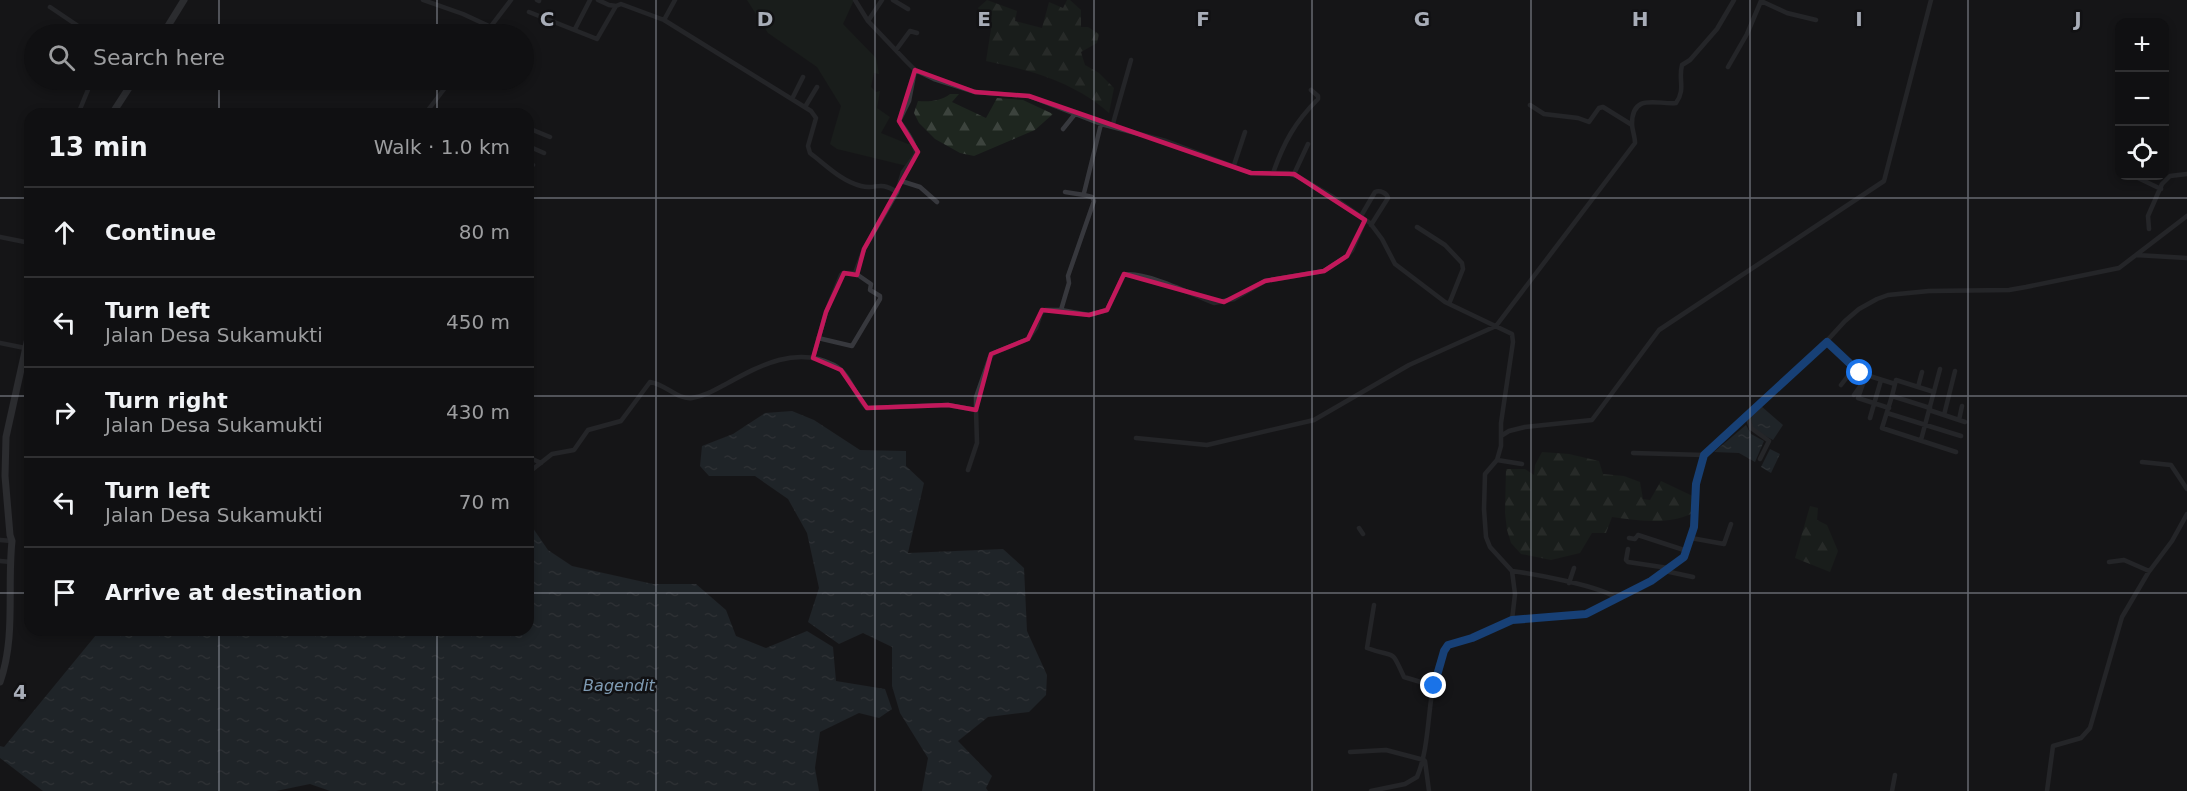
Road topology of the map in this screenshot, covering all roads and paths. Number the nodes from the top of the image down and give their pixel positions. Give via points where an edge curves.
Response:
1 (184, 0) edge
2 (423, 0) edge
3 (511, 0) edge
4 (590, 0) edge
5 (598, 0) edge
6 (675, 0) edge
7 (855, 0) edge
8 (882, 0) edge
9 (893, 0) edge
10 (1734, 0) edge
11 (1931, 0) edge
12 (1761, 1) edge
13 (616, 6) junction
14 (50, 7) dead end
15 (908, 9) dead end
16 (529, 12) dead end
17 (664, 20) junction
18 (1816, 20) dead end
19 (868, 21) junction
20 (75, 24) edge
21 (169, 24) edge
22 (485, 24) edge
23 (493, 24) edge
24 (575, 29) junction
25 (917, 33) dead end
26 (896, 50) junction
27 (1131, 60) dead end
28 (1728, 67) dead end
29 (915, 69) junction
30 (803, 77) dead end
31 (817, 87) dead end
32 (88, 90) edge
33 (128, 90) edge
34 (443, 90) edge
35 (1311, 90) dead end
36 (792, 99) junction
37 (1530, 105) dead end
38 (805, 107) junction
39 (80, 108) edge
40 (116, 108) edge
41 (430, 108) edge
42 (1075, 114) junction
43 (1101, 124) junction
44 (1632, 125) junction
45 (1112, 127) junction
46 (1063, 129) dead end
47 (534, 130) edge
48 (1245, 132) dead end
49 (550, 137) dead end
50 (1308, 144) dead end
51 (534, 149) edge
52 (544, 153) dead end
53 (1234, 165) junction
54 (1273, 173) junction
55 (1294, 174) junction
56 (2187, 174) edge
57 (2142, 180) edge
58 (901, 182) junction
59 (2161, 189) junction
60 (897, 192) junction
61 (1065, 192) dead end
62 (1085, 192) junction
63 (937, 202) dead end
64 (2187, 216) edge
65 (1363, 218) junction
66 (1371, 225) junction
67 (1418, 227) dead end
68 (2149, 229) dead end
69 (0, 237) edge
70 (24, 242) edge
71 (2136, 255) junction
72 (2187, 258) edge
73 (855, 273) junction
74 (1449, 304) junction
75 (1060, 310) junction
76 (1496, 326) junction
77 (818, 338) junction
78 (1827, 342) junction
79 (0, 343) edge
80 (24, 348) edge
81 (24, 353) edge
82 (813, 358) junction
83 (1854, 368) junction
84 (1940, 369) dead end
85 (1955, 371) dead end
86 (1922, 372) dead end
87 (1865, 378) junction
88 (1881, 380) junction
89 (1895, 384) junction
90 (1841, 385) dead end
91 (1918, 387) junction
92 (1934, 392) junction
93 (1854, 394) dead end
94 (1892, 396) junction
95 (1875, 403) junction
96 (1962, 406) dead end
97 (1930, 409) junction
98 (975, 410) junction
99 (1888, 410) junction
100 (1747, 415) junction
101 (1944, 415) junction
102 (1870, 418) dead end
103 (1959, 420) junction
104 (1965, 422) dead end
105 (1925, 425) junction
106 (1961, 436) dead end
107 (1136, 438) dead end
108 (1501, 438) junction
109 (1921, 440) junction
110 (3, 450) edge
111 (1956, 452) dead end
112 (1634, 453) dead end
113 (1704, 455) junction
114 (1760, 459) dead end
115 (534, 460) edge
116 (1497, 460) junction
117 (2142, 462) dead end
118 (541, 463) junction
119 (1522, 464) dead end
120 (534, 468) edge
121 (968, 470) dead end
122 (2187, 489) edge
123 (2187, 514) edge
124 (1731, 524) dead end
125 (1629, 538) dead end
126 (1691, 538) junction
127 (0, 540) edge
128 (12, 541) junction
129 (1628, 549) dead end
130 (1687, 551) junction
131 (0, 561) edge
132 (11, 562) junction
133 (2109, 562) dead end
134 (1574, 568) dead end
135 (1667, 569) junction
136 (1512, 571) junction
137 (2150, 571) junction
138 (1693, 577) dead end
139 (1569, 583) junction
140 (1618, 599) junction
141 (1374, 605) dead end
142 (1512, 620) junction
143 (0, 682) edge
144 (1434, 686) junction
145 (1350, 752) dead end
146 (1424, 759) junction
147 (1895, 775) dead end
148 (1371, 791) edge
149 (1429, 791) edge
150 (1892, 791) edge
151 (2047, 791) edge

1 - 21 main road
2 - 22 street
3 - 23 street
4 - 24 street
5 - 13 street
6 - 17 street
7 - 19 street
8 - 19 street
9 - 15 street
10 - 44 street via 1717,29 1682,65 1682,89 1677,102 1642,103 1634,112
11 - 108 street via 1884,181 1659,330 1592,420 1525,427 1509,431
12 - 18 street
12 - 28 street via 1748,34
13 - 17 street via 621,4
13 - 24 street via 598,39
14 - 20 street
16 - 24 street
17 - 36 street
19 - 26 street
25 - 26 street via 910,30
26 - 29 street
27 - 45 street
29 - 42 street via 975,92 1029,96
29 - 58 street via 909,101 899,121 916,151
30 - 36 street
31 - 38 street
32 - 39 street
33 - 40 main road
34 - 41 street
35 - 54 street via 1318,99 1297,121
36 - 38 street
37 - 44 street via 1544,114 1589,122 1603,107
38 - 60 street via 816,118 808,148 849,182 867,187 886,185
42 - 43 street
42 - 46 street
43 - 45 street
43 - 62 street
44 - 76 street via 1635,143
45 - 53 street
47 - 49 street
48 - 53 street
50 - 55 street
51 - 52 street
53 - 54 street via 1251,173
54 - 55 street
55 - 65 street
56 - 59 street via 2170,176
57 - 59 street
58 - 60 street
58 - 63 street via 920,187
59 - 68 street via 2148,216
60 - 73 street via 864,249
61 - 62 street
62 - 75 street via 1094,201
64 - 71 street
65 - 66 street
65 - 66 street via 1375,192 1385,193 1388,198
65 - 75 street via 1352,250 1324,271 1265,281 1234,299 1214,303 1134,274 1124,275 1107,310 1089,315
66 - 74 street via 1395,264
67 - 74 street via 1445,244 1462,263
69 - 70 street
71 - 72 street
71 - 78 street via 2119,268 2026,287 1882,297 1859,309
73 - 77 street via 841,275
73 - 77 street via 871,284 870,290 880,299 851,346
74 - 76 street
75 - 98 street via 1042,312 1028,339 990,357
76 - 107 street via 1410,365 1314,420 1207,446
76 - 108 street via 1513,337
77 - 82 street
78 - 83 street
78 - 100 street
79 - 80 street
81 - 110 main road
82 - 98 street via 841,370 867,408 948,405
82 - 118 street via 783,357 692,398 650,382 621,421 590,429 574,450 552,454
83 - 87 street
83 - 90 street
84 - 92 street
85 - 101 street
86 - 91 street
87 - 88 street
87 - 93 street
87 - 95 street via 1858,398
88 - 89 street
88 - 95 street
89 - 91 street via 1896,380
89 - 94 street
91 - 92 street
92 - 97 street
94 - 97 street
94 - 99 street
95 - 99 street
95 - 102 street
96 - 103 street
97 - 101 street
97 - 105 street
98 - 121 street via 976,443
99 - 105 street
99 - 109 street via 1882,428
100 - 113 street
100 - 114 street via 1751,428 1769,441
101 - 103 street
103 - 104 street
105 - 106 street
105 - 109 street
108 - 116 street
109 - 111 street
110 - 128 main road
112 - 113 street
113 - 126 street via 1696,484
115 - 118 street
116 - 119 street
116 - 136 street via 1485,474 1486,537 1491,549
117 - 122 street via 2171,465
118 - 120 street
123 - 137 street
124 - 126 street via 1724,544
125 - 130 street via 1635,540 1638,535
126 - 130 street
127 - 128 street
128 - 132 main road
129 - 135 street via 1628,562
130 - 135 street
131 - 132 street
132 - 143 main road via 7,660
133 - 137 street via 2124,560
134 - 139 street
135 - 138 street
135 - 140 street
136 - 139 street
136 - 142 street
137 - 151 street via 2119,625 2090,728 2080,738 2053,746
139 - 140 street
140 - 142 street via 1584,615
141 - 144 street via 1367,648 1392,654 1404,677
142 - 144 street via 1448,645
144 - 146 street
145 - 146 street via 1386,750
146 - 148 street via 1416,778
146 - 149 street
147 - 150 street

